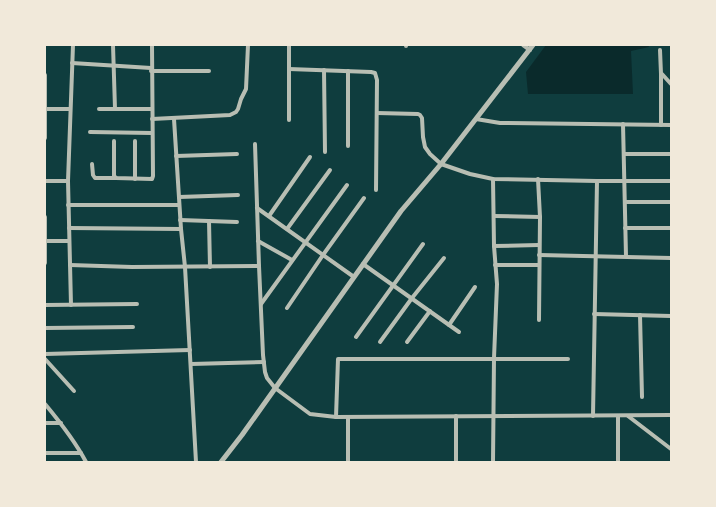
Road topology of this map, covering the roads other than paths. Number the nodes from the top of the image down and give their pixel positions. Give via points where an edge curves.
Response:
1 (73, 45) edge
2 (113, 45) edge
3 (152, 45) edge
4 (248, 45) edge
5 (289, 45) edge
6 (523, 45) edge
7 (532, 47) edge
8 (660, 50) dead end
9 (72, 63) junction
10 (114, 66) junction
11 (151, 69) junction
12 (289, 69) junction
13 (324, 70) junction
14 (209, 71) dead end
15 (348, 71) junction
16 (661, 74) junction
17 (45, 75) edge
18 (671, 84) edge
19 (45, 109) edge
20 (70, 109) junction
21 (99, 109) dead end
22 (114, 109) junction
23 (152, 109) junction
24 (376, 113) junction
25 (152, 119) junction
26 (174, 119) junction
27 (476, 119) junction
28 (289, 120) dead end
29 (623, 124) junction
30 (661, 124) junction
31 (671, 125) edge
32 (90, 132) dead end
33 (152, 133) junction
34 (45, 138) edge
35 (114, 141) dead end
36 (135, 141) dead end
37 (255, 144) dead end
38 (348, 146) dead end
39 (325, 152) dead end
40 (237, 154) dead end
41 (624, 154) junction
42 (671, 154) edge
43 (176, 156) junction
44 (310, 157) dead end
45 (92, 164) dead end
46 (441, 164) junction
47 (330, 170) dead end
48 (116, 178) junction
49 (135, 179) junction
50 (492, 179) junction
51 (538, 179) junction
52 (45, 181) edge
53 (68, 181) junction
54 (596, 181) junction
55 (624, 181) junction
56 (671, 181) edge
57 (347, 185) dead end
58 (376, 190) dead end
59 (238, 195) dead end
60 (179, 197) junction
61 (364, 198) dead end
62 (625, 202) junction
63 (671, 202) edge
64 (68, 205) junction
65 (179, 205) junction
66 (257, 208) junction
67 (269, 216) junction
68 (494, 216) junction
69 (45, 217) edge
70 (540, 217) junction
71 (180, 220) junction
72 (209, 221) junction
73 (237, 222) dead end
74 (69, 228) junction
75 (287, 228) junction
76 (625, 228) junction
77 (671, 228) edge
78 (181, 229) junction
79 (45, 241) edge
80 (69, 241) junction
81 (258, 241) junction
82 (305, 242) junction
83 (423, 244) dead end
84 (494, 246) junction
85 (539, 246) junction
86 (539, 254) junction
87 (323, 255) junction
88 (595, 255) junction
89 (626, 256) junction
90 (444, 258) dead end
91 (671, 258) edge
92 (292, 260) junction
93 (45, 263) edge
94 (363, 264) junction
95 (70, 265) junction
96 (495, 265) junction
97 (539, 265) junction
98 (259, 266) junction
99 (185, 267) junction
100 (210, 267) junction
101 (354, 277) junction
102 (394, 286) junction
103 (475, 287) dead end
104 (412, 298) junction
105 (137, 304) dead end
106 (261, 304) junction
107 (45, 305) edge
108 (71, 305) junction
109 (286, 308) dead end
110 (430, 311) junction
111 (594, 314) junction
112 (640, 315) junction
113 (671, 316) edge
114 (539, 320) dead end
115 (449, 325) junction
116 (133, 327) dead end
117 (45, 328) edge
118 (459, 332) dead end
119 (356, 337) dead end
120 (380, 342) dead end
121 (406, 342) dead end
122 (190, 350) junction
123 (45, 354) edge
124 (494, 358) junction
125 (568, 359) dead end
126 (45, 360) edge
127 (264, 362) junction
128 (190, 364) junction
129 (275, 388) junction
130 (74, 391) dead end
131 (642, 397) dead end
132 (45, 404) edge
133 (456, 416) junction
134 (494, 416) junction
135 (593, 416) junction
136 (618, 416) junction
137 (628, 416) junction
138 (671, 416) edge
139 (336, 417) junction
140 (348, 417) junction
141 (45, 423) edge
142 (62, 423) junction
143 (671, 449) edge
144 (45, 453) edge
145 (81, 453) junction
146 (86, 462) edge
147 (196, 462) edge
148 (221, 462) edge
149 (348, 462) edge
150 (456, 462) edge
151 (493, 462) edge
152 (618, 462) edge

1 - 9 street
2 - 10 street
3 - 11 street
4 - 26 street via 246,89 236,112 230,115
5 - 12 street
6 - 7 street
7 - 27 street
8 - 16 street
9 - 10 street
9 - 20 street
10 - 11 street
10 - 22 street
11 - 14 street
11 - 23 street
12 - 13 street
12 - 28 street
13 - 15 street
13 - 39 street
15 - 24 street via 375,73
15 - 38 street
16 - 18 street
16 - 30 street
17 - 19 street
19 - 20 street
19 - 34 street
20 - 53 street
21 - 22 street
22 - 23 street
23 - 25 street
24 - 46 street via 420,115 425,146
24 - 58 street
25 - 26 street
25 - 33 street
26 - 43 street
27 - 29 street via 500,123
27 - 46 street
29 - 30 street
29 - 41 street
30 - 31 street
32 - 33 street
33 - 49 street via 152,178
35 - 48 street
36 - 49 street
37 - 66 street
40 - 43 street
41 - 42 street
41 - 55 street
43 - 60 street
44 - 67 street
45 - 48 street via 95,178
46 - 50 street
46 - 94 street via 401,211
47 - 75 street
48 - 49 street
50 - 51 street
50 - 68 street
51 - 54 street
51 - 70 street
52 - 53 street
53 - 64 street
54 - 55 street
54 - 88 street
55 - 56 street
55 - 62 street
57 - 82 street
59 - 60 street
60 - 65 street
61 - 87 street
62 - 63 street
62 - 76 street
64 - 65 street
64 - 74 street
65 - 71 street
66 - 67 street
66 - 81 street
67 - 75 street
68 - 70 street
68 - 84 street
69 - 79 street
70 - 85 street
71 - 72 street
71 - 78 street
72 - 73 street
72 - 100 street
74 - 78 street
74 - 80 street
75 - 82 street
76 - 77 street
76 - 89 street
78 - 99 street
79 - 80 street
79 - 93 street
80 - 95 street
81 - 92 street
81 - 98 street
82 - 87 street
82 - 92 street
83 - 102 street
84 - 85 street
84 - 96 street
85 - 86 street
86 - 88 street
86 - 97 street
87 - 101 street
87 - 109 street
88 - 89 street
88 - 111 street
89 - 91 street
90 - 104 street
92 - 106 street
94 - 101 street
94 - 102 street
95 - 99 street
95 - 108 street
96 - 97 street
96 - 124 street via 497,284
97 - 114 street
98 - 100 street
98 - 106 street
99 - 100 street
99 - 122 street
101 - 129 street
102 - 104 street
102 - 119 street
103 - 115 street
104 - 110 street
104 - 120 street
105 - 108 street
106 - 127 street
107 - 108 street
110 - 115 street
110 - 121 street
111 - 112 street
111 - 135 street
112 - 113 street
112 - 131 street
115 - 118 street
116 - 117 street
122 - 123 street
122 - 128 street
124 - 125 street
124 - 134 street
124 - 139 street via 338,359
126 - 130 street
127 - 128 street
127 - 129 street via 267,378
128 - 147 street
129 - 139 street via 310,414
129 - 148 street
132 - 142 street
133 - 134 street
133 - 140 street
133 - 150 street
134 - 135 street
134 - 151 street
135 - 136 street
136 - 137 street
136 - 152 street
137 - 138 street
137 - 143 street
139 - 140 street
140 - 149 street
141 - 142 street
142 - 145 street
144 - 145 street
145 - 146 street

